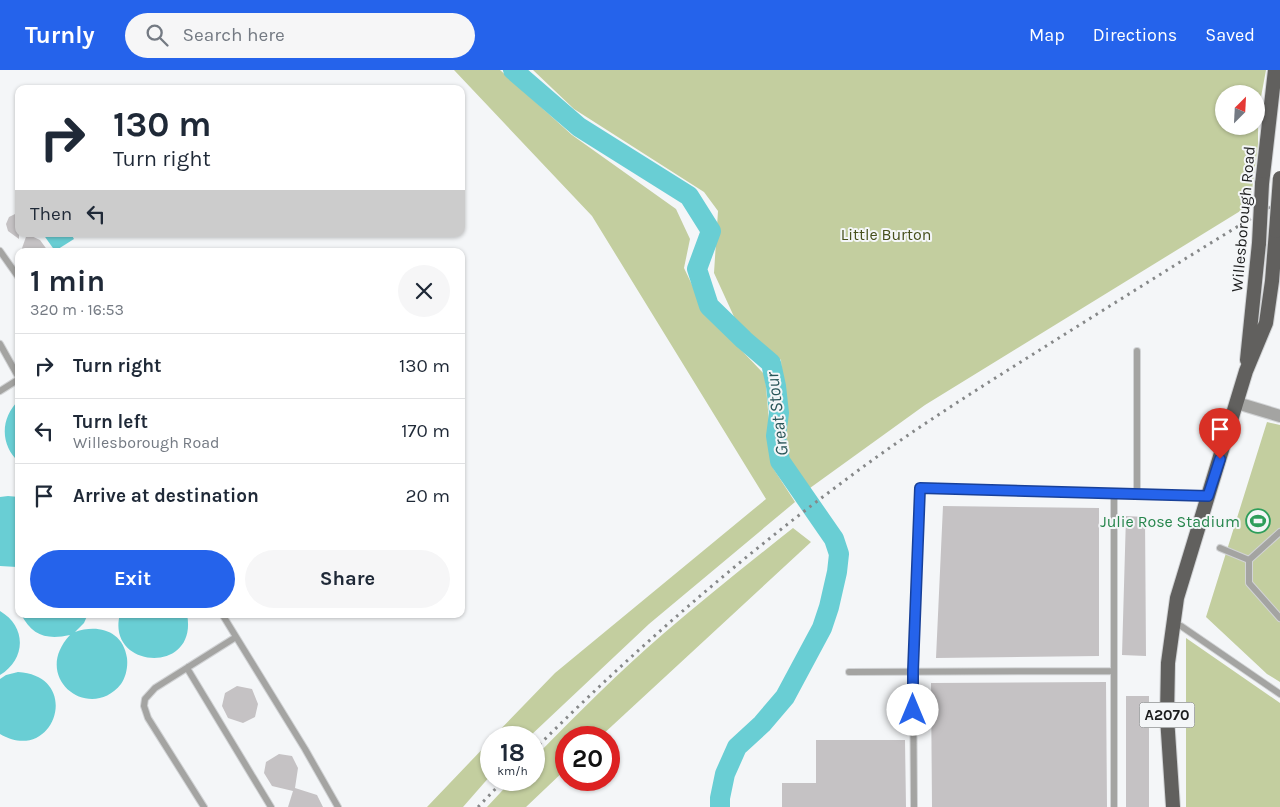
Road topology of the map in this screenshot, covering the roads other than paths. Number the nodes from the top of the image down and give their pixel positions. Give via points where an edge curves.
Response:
1 (1275, 70) edge
2 (1280, 178) edge
3 (0, 251) edge
4 (15, 272) edge
5 (0, 344) edge
6 (1138, 351) dead end
7 (1246, 371) junction
8 (15, 372) edge
9 (15, 382) edge
10 (0, 391) edge
11 (1237, 403) junction
12 (1280, 416) edge
13 (1114, 493) junction
14 (1137, 493) junction
15 (1208, 496) junction
16 (1280, 532) edge
17 (1220, 548) dead end
18 (1249, 560) junction
19 (224, 618) edge
20 (1280, 618) edge
21 (1173, 623) junction
22 (236, 637) junction
23 (187, 668) junction
24 (913, 671) junction
25 (1114, 671) junction
26 (849, 672) dead end
27 (1280, 694) edge
28 (204, 807) edge
29 (271, 807) edge
30 (338, 807) edge
31 (914, 807) edge
32 (1114, 807) edge
33 (1174, 807) edge

1 - 7 main road, Willesborough Road / A2070, bridge
2 - 7 main road, Willesborough Road / A2070, bridge via 1266,323
3 - 4 lane
5 - 8 lane
6 - 14 lane
7 - 11 main road, Willesborough Road / A2070
9 - 10 lane
11 - 12 street
11 - 15 main road, Willesborough Road / A2070
13 - 14 lane
13 - 24 lane via 920,488
13 - 25 lane
14 - 15 lane
15 - 21 main road, Willesborough Road / A2070 via 1177,598
16 - 18 lane
17 - 18 lane
18 - 20 lane via 1249,583
19 - 22 lane
21 - 27 lane
21 - 33 main road, Willesborough Road / A2070 via 1167,717
22 - 23 lane
22 - 30 lane
23 - 28 lane via 155,688 144,699 144,706 148,718
23 - 29 lane
24 - 25 lane
24 - 26 lane
24 - 31 lane
25 - 32 lane

